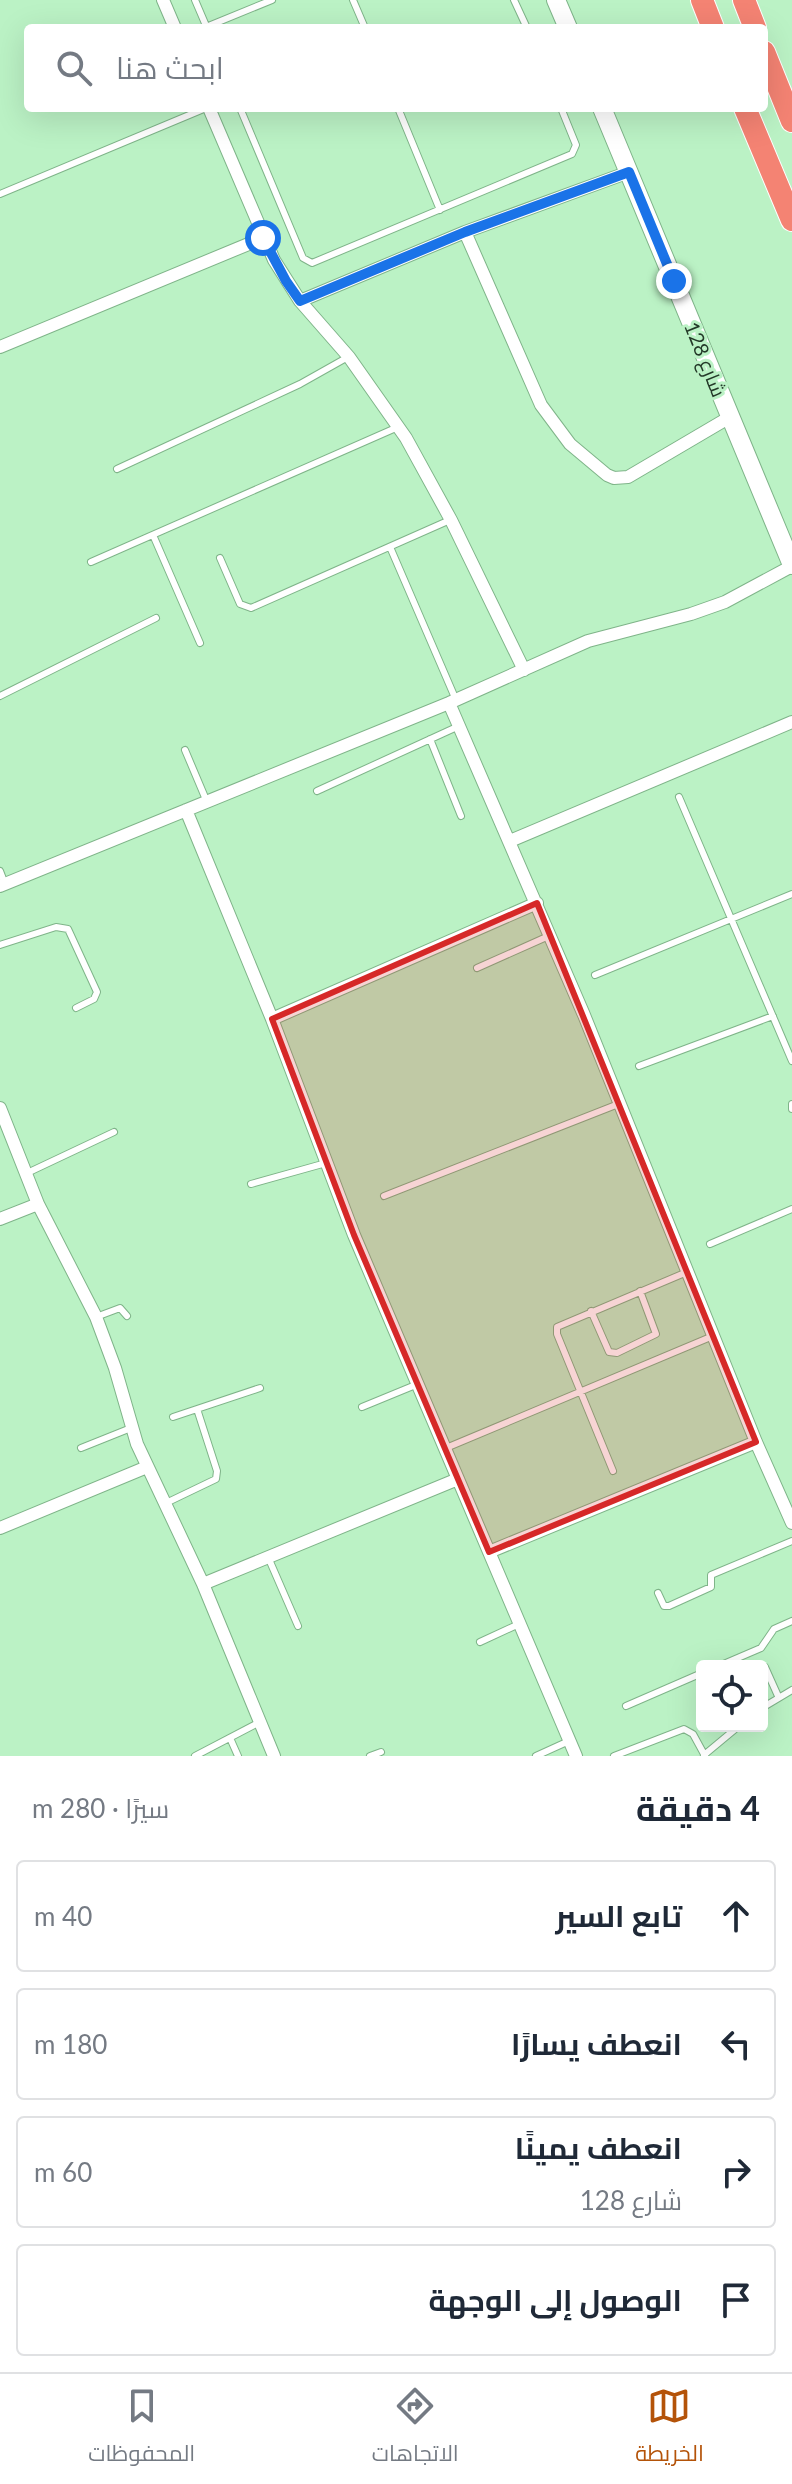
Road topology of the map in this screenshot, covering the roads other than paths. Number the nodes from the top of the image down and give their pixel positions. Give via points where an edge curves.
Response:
1 (163, 0) edge
2 (195, 0) edge
3 (272, 0) edge
4 (353, 0) edge
5 (514, 0) edge
6 (556, 0) edge
7 (702, 0) edge
8 (744, 0) edge
9 (173, 24) edge
10 (206, 24) edge
11 (214, 24) edge
12 (363, 24) edge
13 (525, 24) edge
14 (566, 24) edge
15 (711, 24) edge
16 (753, 24) edge
17 (768, 62) edge
18 (197, 112) edge
19 (209, 112) edge
20 (242, 112) edge
21 (400, 112) edge
22 (563, 112) edge
23 (604, 112) edge
24 (747, 112) edge
25 (792, 121) edge
26 (629, 172) junction
27 (0, 194) edge
28 (440, 210) junction
29 (792, 220) edge
30 (465, 232) junction
31 (263, 238) junction
32 (300, 301) junction
33 (0, 347) edge
34 (349, 357) junction
35 (730, 417) junction
36 (398, 427) junction
37 (117, 469) dead end
38 (451, 520) junction
39 (153, 535) junction
40 (390, 547) junction
41 (220, 558) dead end
42 (91, 562) dead end
43 (792, 566) edge
44 (156, 618) dead end
45 (200, 643) dead end
46 (524, 670) junction
47 (0, 696) edge
48 (452, 701) junction
49 (792, 722) edge
50 (459, 726) junction
51 (430, 739) junction
52 (185, 750) dead end
53 (317, 791) dead end
54 (679, 797) dead end
55 (207, 802) junction
56 (186, 810) junction
57 (461, 816) dead end
58 (510, 841) junction
59 (2, 880) edge
60 (792, 894) edge
61 (537, 903) junction
62 (733, 919) junction
63 (551, 935) junction
64 (0, 945) edge
65 (477, 968) dead end
66 (595, 975) dead end
67 (76, 1008) dead end
68 (773, 1016) junction
69 (272, 1019) junction
70 (792, 1061) edge
71 (639, 1066) dead end
72 (621, 1103) junction
73 (0, 1108) edge
74 (114, 1132) dead end
75 (326, 1163) junction
76 (25, 1174) junction
77 (251, 1184) dead end
78 (384, 1196) dead end
79 (38, 1204) junction
80 (792, 1209) edge
81 (0, 1219) edge
82 (710, 1244) dead end
83 (688, 1271) junction
84 (640, 1291) junction
85 (591, 1311) junction
86 (127, 1316) dead end
87 (96, 1317) junction
88 (713, 1336) junction
89 (418, 1384) junction
90 (260, 1388) dead end
91 (581, 1391) junction
92 (362, 1407) dead end
93 (197, 1409) junction
94 (173, 1417) dead end
95 (131, 1428) junction
96 (756, 1442) junction
97 (81, 1448) dead end
98 (446, 1448) junction
99 (147, 1467) junction
100 (613, 1471) dead end
101 (458, 1479) junction
102 (166, 1503) junction
103 (792, 1523) edge
104 (0, 1528) edge
105 (792, 1541) edge
106 (489, 1552) junction
107 (268, 1557) junction
108 (203, 1584) junction
109 (658, 1593) dead end
110 (792, 1621) edge
111 (519, 1624) junction
112 (298, 1626) dead end
113 (480, 1642) dead end
114 (733, 1660) edge
115 (768, 1674) edge
116 (696, 1676) edge
117 (792, 1690) edge
118 (778, 1696) junction
119 (768, 1704) edge
120 (626, 1706) dead end
121 (260, 1722) junction
122 (732, 1732) edge
123 (230, 1738) junction
124 (569, 1741) junction
125 (381, 1752) dead end
126 (704, 1755) edge
127 (195, 1756) edge
128 (238, 1756) edge
129 (274, 1756) edge
130 (370, 1756) edge
131 (536, 1756) edge
132 (576, 1756) edge
133 (614, 1756) edge

1 - 9 street
2 - 10 lane
3 - 11 lane
4 - 12 lane
5 - 13 lane
6 - 14 street
7 - 15 highway
8 - 16 highway
17 - 25 highway
18 - 27 lane
19 - 31 street
20 - 28 lane via 309,263
21 - 28 lane
22 - 28 lane via 576,145 572,154
23 - 26 street, شارع 128
24 - 29 highway
26 - 30 street
26 - 35 street, شارع 128
30 - 32 street
30 - 35 street via 541,405 570,444 607,475 628,477
31 - 32 street
31 - 33 street
32 - 34 street
34 - 36 street
34 - 37 lane
35 - 43 street, شارع 128
36 - 38 street
36 - 39 lane
38 - 40 lane
38 - 46 street
39 - 42 lane
39 - 45 lane
40 - 41 lane via 251,608 240,604
40 - 48 lane
43 - 46 street via 725,602 588,641
44 - 47 lane
46 - 48 street
48 - 50 street
48 - 55 street
49 - 58 street
50 - 51 lane
50 - 58 street
51 - 53 lane
51 - 57 lane
52 - 55 lane
54 - 62 lane
55 - 56 street
56 - 59 street
56 - 69 street
58 - 61 street
60 - 62 lane
61 - 63 street
61 - 69 street
62 - 66 lane
62 - 68 lane
63 - 65 lane
63 - 72 street
64 - 67 lane via 56,927 68,929 97,992
68 - 70 lane
68 - 71 lane
69 - 75 street
72 - 78 lane
72 - 83 street
73 - 76 street
74 - 76 lane
75 - 77 lane
75 - 89 street
76 - 79 street
79 - 81 street
79 - 87 street
80 - 82 lane
83 - 84 lane
83 - 88 street
84 - 85 lane
84 - 85 lane via 656,1334 617,1353 609,1352
85 - 91 lane via 556,1330
86 - 87 lane via 120,1308
87 - 95 street
88 - 91 lane
88 - 96 street
89 - 92 lane
89 - 98 street
90 - 93 lane
91 - 98 lane
91 - 100 lane
93 - 94 lane
93 - 102 lane via 216,1479
95 - 97 lane
95 - 99 street
96 - 103 street
96 - 106 street
98 - 101 street
99 - 102 street
99 - 104 street
101 - 106 street
101 - 107 street
102 - 108 street
105 - 109 lane via 711,1575 711,1587 669,1606
106 - 111 street
107 - 108 street
107 - 112 lane
108 - 121 street
110 - 114 lane via 774,1629 761,1648
111 - 113 lane
111 - 124 street
115 - 118 lane
116 - 120 lane
117 - 118 lane
118 - 119 lane
121 - 123 lane
121 - 129 street
122 - 126 lane
123 - 127 lane
123 - 128 lane
124 - 131 lane
124 - 132 street
125 - 130 lane
126 - 133 lane via 684,1729

